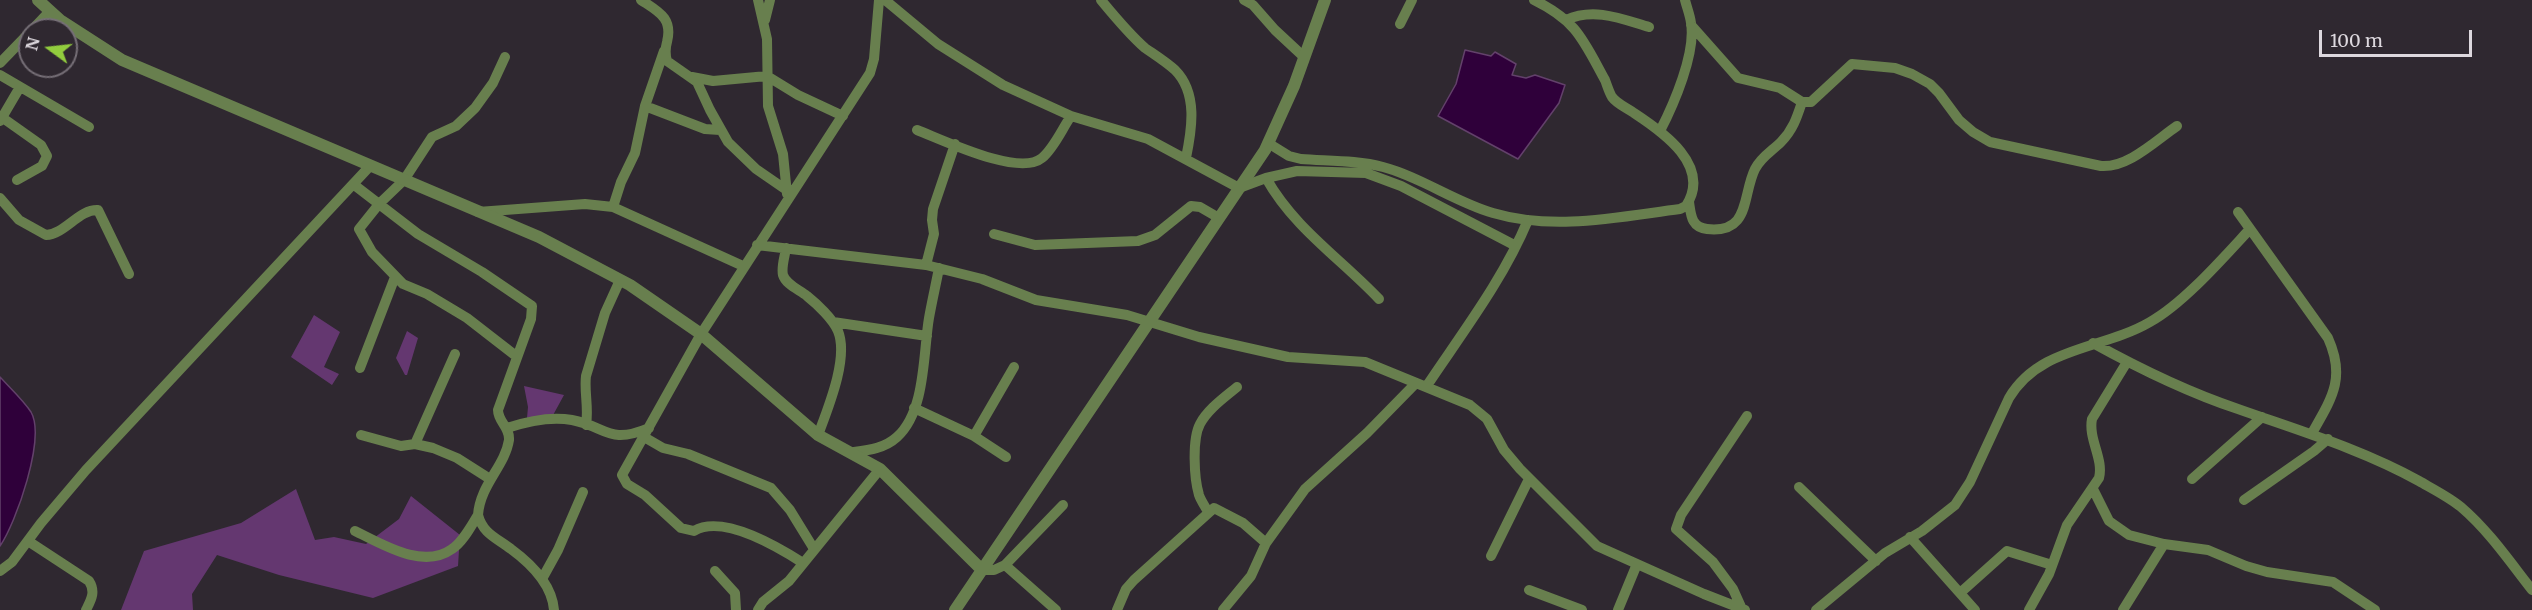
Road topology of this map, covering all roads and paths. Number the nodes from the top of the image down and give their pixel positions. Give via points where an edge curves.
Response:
1 (38, 0) edge
2 (641, 0) edge
3 (758, 0) edge
4 (770, 0) edge
5 (879, 0) edge
6 (885, 0) edge
7 (1101, 0) edge
8 (1244, 0) edge
9 (1325, 0) edge
10 (1412, 0) edge
11 (1534, 0) edge
12 (1685, 0) edge
13 (50, 11) junction
14 (43, 18) edge
15 (1566, 20) junction
16 (765, 24) junction
17 (1400, 24) dead end
18 (1691, 25) junction
19 (1649, 27) dead end
20 (18, 44) edge
21 (665, 48) junction
22 (505, 57) dead end
23 (1304, 57) junction
24 (0, 63) edge
25 (0, 75) edge
26 (767, 76) junction
27 (692, 77) junction
28 (20, 87) junction
29 (1802, 102) junction
30 (645, 106) junction
31 (843, 116) junction
32 (1071, 116) junction
33 (1, 118) edge
34 (2177, 126) dead end
35 (89, 127) dead end
36 (720, 130) junction
37 (917, 130) dead end
38 (1660, 131) junction
39 (1268, 143) junction
40 (955, 144) junction
41 (1186, 158) junction
42 (369, 166) junction
43 (1266, 178) junction
44 (17, 180) dead end
45 (404, 180) junction
46 (353, 184) junction
47 (1239, 188) junction
48 (787, 193) junction
49 (0, 198) edge
50 (1689, 202) junction
51 (379, 204) junction
52 (613, 207) junction
53 (478, 212) junction
54 (2238, 212) dead end
55 (1219, 218) junction
56 (1527, 222) junction
57 (2250, 229) junction
58 (994, 234) dead end
59 (1518, 243) junction
60 (757, 244) junction
61 (786, 248) junction
62 (926, 265) junction
63 (743, 266) junction
64 (939, 268) junction
65 (129, 274) dead end
66 (395, 277) junction
67 (620, 280) junction
68 (1379, 299) dead end
69 (833, 322) junction
70 (1150, 323) junction
71 (701, 334) junction
72 (927, 336) junction
73 (2093, 343) junction
74 (455, 354) dead end
75 (516, 356) junction
76 (2127, 362) junction
77 (1014, 367) dead end
78 (360, 368) dead end
79 (1421, 385) junction
80 (1237, 387) dead end
81 (914, 408) junction
82 (1747, 416) dead end
83 (2262, 417) junction
84 (586, 425) junction
85 (507, 428) junction
86 (646, 432) junction
87 (2312, 433) junction
88 (361, 435) dead end
89 (818, 435) junction
90 (974, 436) junction
91 (2328, 439) junction
92 (415, 444) junction
93 (854, 452) junction
94 (1006, 458) dead end
95 (880, 469) junction
96 (490, 479) junction
97 (2192, 479) dead end
98 (1532, 482) junction
99 (1799, 487) dead end
100 (2093, 489) junction
101 (583, 492) dead end
102 (2244, 500) dead end
103 (1064, 504) dead end
104 (1208, 512) junction
105 (478, 515) junction
106 (355, 531) dead end
107 (1910, 537) junction
108 (28, 541) junction
109 (1266, 543) junction
110 (2164, 544) junction
111 (814, 549) junction
112 (1491, 556) dead end
113 (1876, 561) junction
114 (803, 563) junction
115 (1637, 564) junction
116 (1005, 565) junction
117 (2052, 565) junction
118 (0, 570) edge
119 (982, 570) junction
120 (714, 571) dead end
121 (542, 579) junction
122 (1529, 590) dead end
123 (2532, 590) edge
124 (1960, 593) junction
125 (962, 607) edge
126 (1744, 609) edge
127 (86, 610) edge
128 (554, 610) edge
129 (736, 610) edge
130 (758, 610) edge
131 (1056, 610) edge
132 (1116, 610) edge
133 (1223, 610) edge
134 (1582, 610) edge
135 (1618, 610) edge
136 (1816, 610) edge
137 (1975, 610) edge
138 (2029, 610) edge
139 (2123, 610) edge
140 (2375, 610) edge

1 - 13 street
2 - 21 street via 667,20
3 - 16 street
4 - 16 street
5 - 31 street via 870,73
6 - 32 street via 981,73
7 - 41 street via 1131,34 1185,82 1191,106
8 - 23 street
9 - 23 street
10 - 17 street
11 - 15 street
12 - 18 street
13 - 14 street
13 - 42 street via 122,60
15 - 19 street via 1596,14
15 - 38 street via 1582,37 1615,100
16 - 26 street
18 - 29 street via 1737,77 1780,88
18 - 38 street via 1682,82
20 - 24 street
21 - 27 street via 667,61
21 - 30 street
22 - 45 street via 475,108 456,126 432,137
23 - 39 street
25 - 28 street
26 - 27 street via 713,81
26 - 31 street
26 - 48 street via 768,106 783,154
27 - 36 street
28 - 33 street
28 - 35 street
29 - 34 street via 1811,102 1852,64 1895,68 1930,84 1959,120 1990,142 2112,167
29 - 50 street via 1789,133 1755,169 1736,223 1718,229 1700,227 1694,224
30 - 36 street via 705,129
30 - 52 street via 635,153
31 - 48 street
32 - 40 street via 1048,151 1040,160 1030,163 1011,163
32 - 41 street via 1135,134
33 - 44 street via 41,146 47,156 42,166
36 - 48 street via 744,158
37 - 40 street
38 - 50 street via 1690,166 1693,190
39 - 47 street
39 - 56 street via 1300,159 1384,167 1474,206
40 - 62 street via 933,209 934,234
41 - 47 street
42 - 45 street
42 - 46 street
43 - 47 street
43 - 59 street via 1298,171 1359,172 1382,177
43 - 68 street via 1305,230
45 - 51 street
45 - 53 street
46 - 51 street
46 - 108 street via 86,470
47 - 55 street
48 - 60 street
49 - 65 street via 19,220 46,235 98,210
50 - 56 street via 1680,209 1580,221
51 - 66 street via 359,230 372,252
51 - 75 street via 418,234 530,303 532,314
52 - 53 street via 585,204
52 - 63 street
53 - 67 street via 559,247
54 - 57 street
55 - 58 street via 1191,206 1155,235 1138,241 1035,245
55 - 70 street
56 - 59 street
57 - 73 street via 2163,313 2136,329
57 - 87 street via 2336,355 2334,389
59 - 79 street
60 - 61 street
60 - 63 street
61 - 62 street
61 - 69 street via 784,278 810,297
62 - 64 street
63 - 71 street
64 - 70 street via 982,279 1036,300 1127,315
64 - 72 street
66 - 75 street via 467,318
66 - 78 street
67 - 71 street
67 - 84 street via 586,376
69 - 72 street
69 - 89 street via 841,354
70 - 79 street via 1288,357 1365,362
70 - 119 street
71 - 86 street
71 - 89 street
72 - 81 street via 925,366
73 - 76 street
73 - 107 street via 2027,374 2016,386 1963,495 1940,518
74 - 92 street
75 - 85 street via 498,410
76 - 83 street
76 - 100 street via 2092,419 2100,474
77 - 90 street
79 - 98 street via 1480,412 1504,450
79 - 109 street via 1311,483
80 - 104 street via 1212,409 1197,430 1197,482
81 - 90 street
81 - 93 street via 905,429 891,442 875,450
82 - 126 street via 1676,529 1713,562
83 - 87 street
83 - 97 street
84 - 85 street via 556,418
84 - 86 street via 621,436
85 - 96 street via 508,442
86 - 111 street via 663,448 688,454 771,488
86 - 114 street via 622,479 681,528 694,531 709,526 756,537
87 - 91 street
88 - 92 street via 401,446
89 - 93 street
90 - 94 street
91 - 102 street
91 - 123 street via 2386,463 2451,500 2492,538
92 - 96 street via 457,458
93 - 95 street
95 - 111 street
95 - 119 street
96 - 105 street
98 - 112 street
98 - 115 street via 1597,546
99 - 113 street
100 - 110 street via 2115,526 2129,535
100 - 117 street via 2067,525
101 - 121 street
103 - 116 street
104 - 109 street via 1220,510
104 - 132 street via 1134,580
105 - 106 street via 451,550 425,556 399,551
105 - 121 street via 493,538 511,549
107 - 113 street
107 - 124 street
108 - 118 street via 12,562
108 - 127 street via 89,581 93,596
109 - 133 street via 1251,576
110 - 139 street
110 - 140 street via 2208,550 2267,572 2333,582
111 - 114 street
113 - 136 street
114 - 130 street
115 - 126 street
115 - 135 street
116 - 119 street
116 - 131 street
117 - 124 street via 2007,551
117 - 138 street
119 - 125 street
120 - 129 street via 735,593
121 - 128 street
122 - 134 street
124 - 137 street

